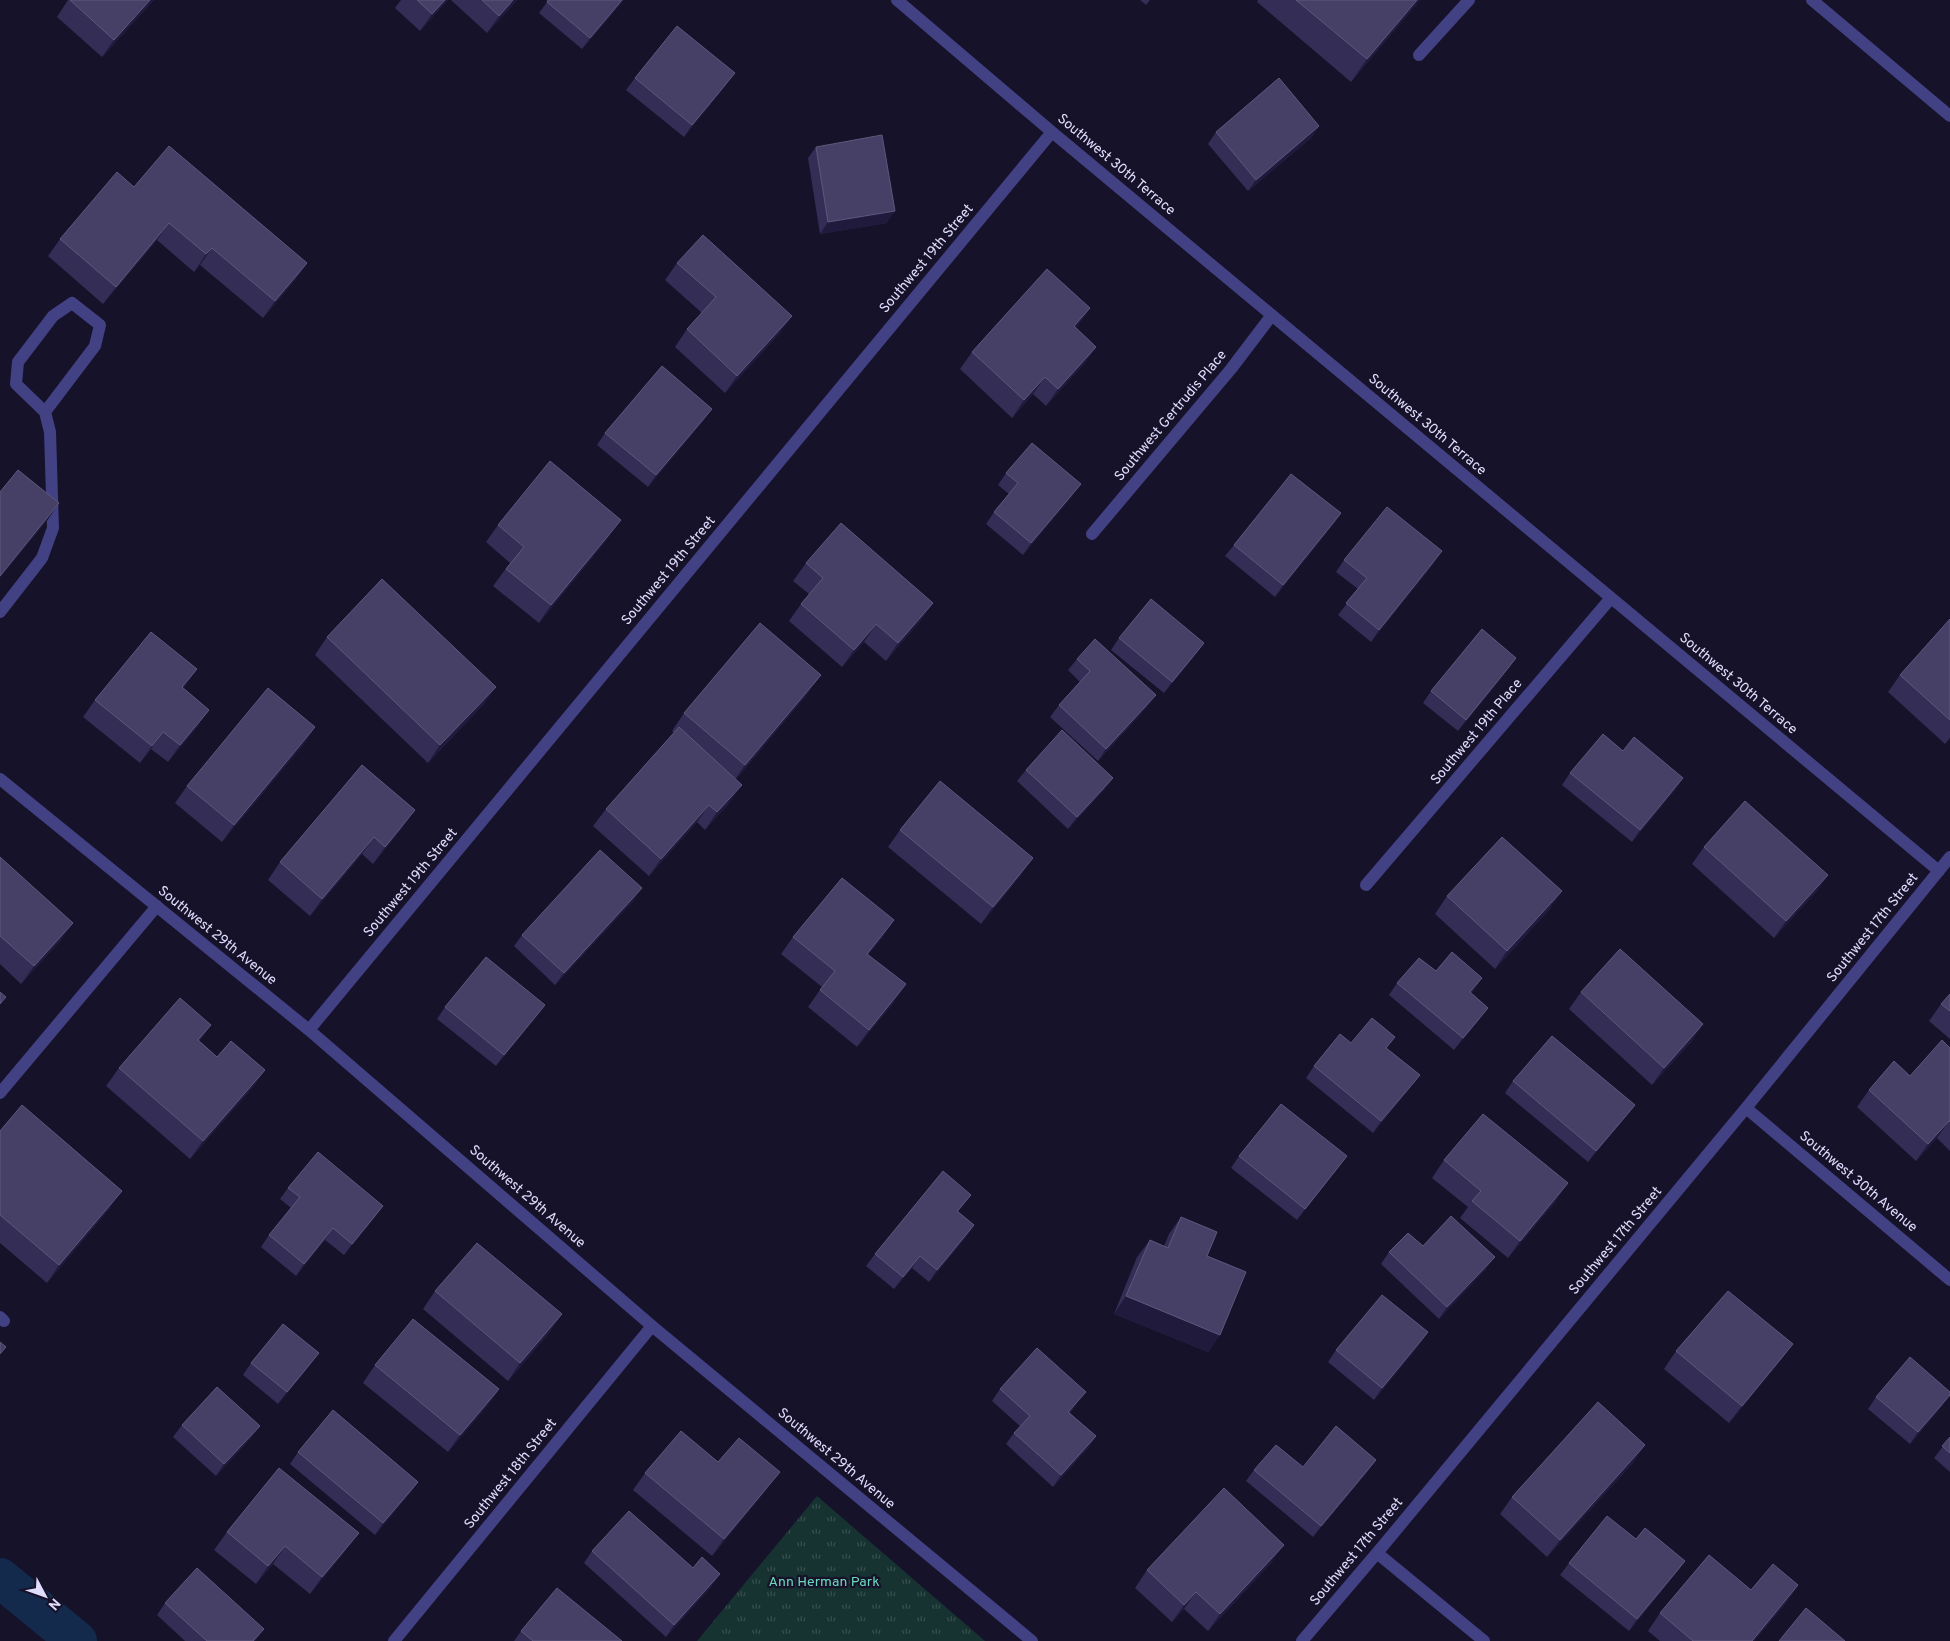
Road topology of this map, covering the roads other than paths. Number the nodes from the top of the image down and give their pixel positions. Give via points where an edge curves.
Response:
1 (897, 0) edge
2 (1469, 0) edge
3 (1812, 0) edge
4 (1420, 55) dead end
5 (1950, 116) edge
6 (1052, 132) junction
7 (1272, 316) junction
8 (45, 412) junction
9 (1092, 534) dead end
10 (1611, 598) junction
11 (0, 612) edge
12 (0, 779) edge
13 (1950, 857) edge
14 (1939, 871) junction
15 (1366, 885) dead end
16 (157, 906) junction
17 (309, 1030) junction
18 (0, 1093) edge
19 (1746, 1108) junction
20 (1950, 1280) edge
21 (652, 1326) junction
22 (1377, 1553) junction
23 (394, 1641) edge
24 (1032, 1641) edge
25 (1302, 1641) edge
26 (1484, 1641) edge

1 - 6 street, Southwest 30th Terrace
2 - 4 street
3 - 5 street
6 - 7 street, Southwest 30th Terrace
6 - 17 street, Southwest 19th Street
7 - 9 street, Southwest Gertrudis Place
7 - 10 street, Southwest 30th Terrace
8 - 8 street via 16,384 18,362 53,316 72,303 100,325 95,346
8 - 11 street via 50,432 53,528 42,558
10 - 14 street, Southwest 30th Terrace
10 - 15 street, Southwest 19th Place
12 - 16 street, Southwest 29th Avenue
13 - 14 street, Southwest 17th Street
14 - 19 street, Southwest 17th Street
16 - 17 street, Southwest 29th Avenue
16 - 18 street
17 - 21 street, Southwest 29th Avenue
19 - 20 street, Southwest 30th Avenue
19 - 22 street, Southwest 17th Street
21 - 23 street, Southwest 18th Street
21 - 24 street, Southwest 29th Avenue
22 - 25 street, Southwest 17th Street
22 - 26 street

